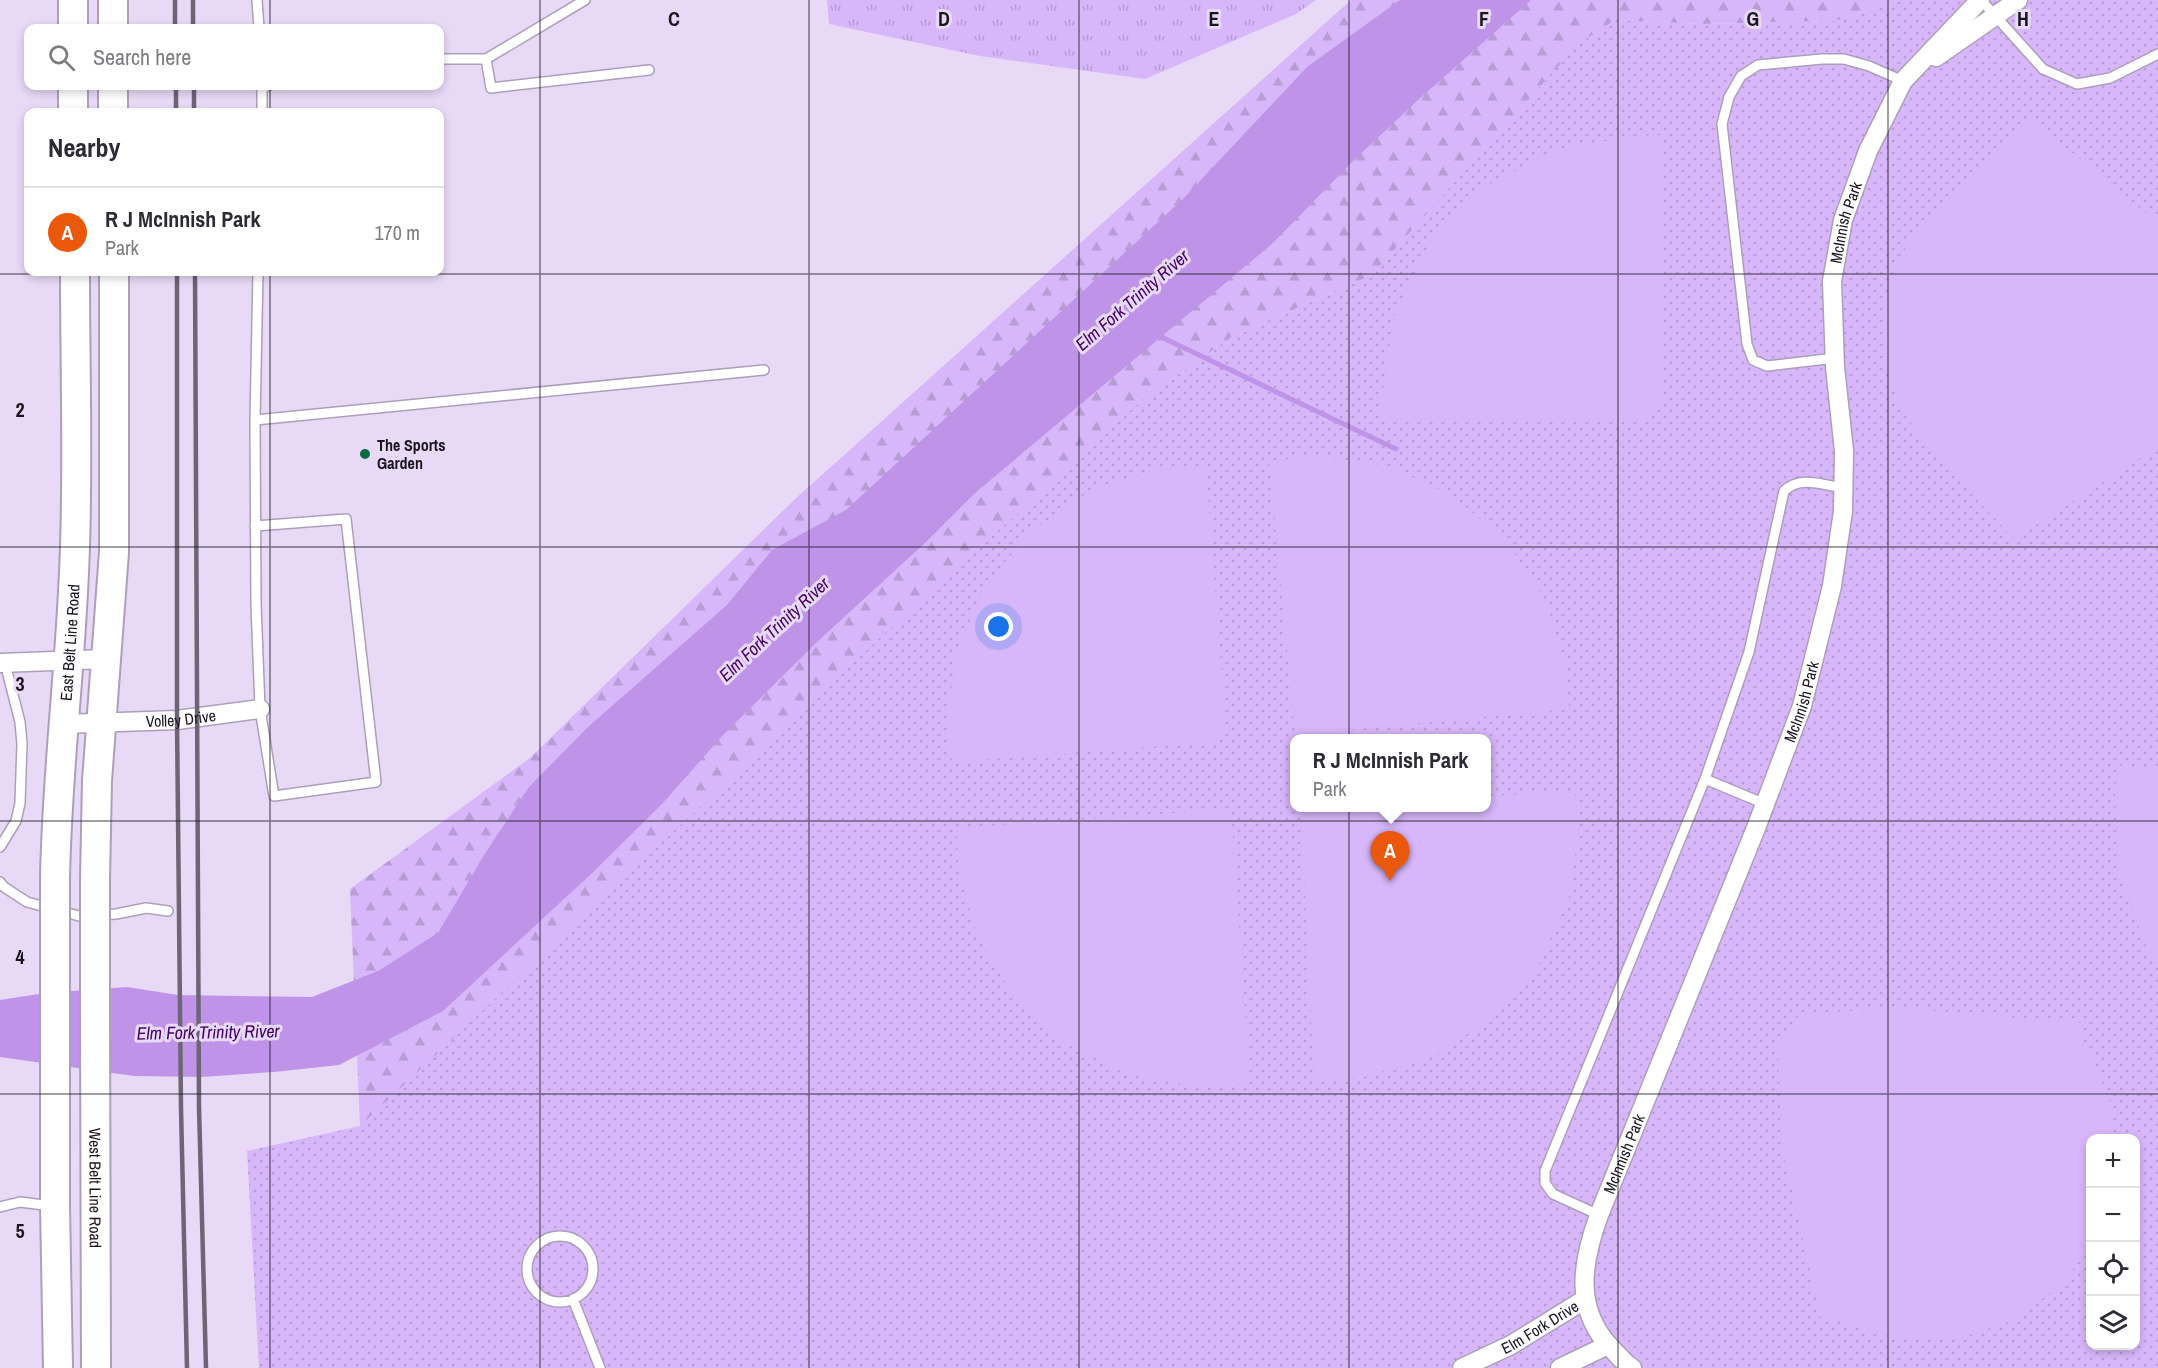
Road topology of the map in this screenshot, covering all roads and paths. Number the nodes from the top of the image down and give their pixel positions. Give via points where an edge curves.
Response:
1 (72, 0) edge
2 (112, 0) edge
3 (257, 0) edge
4 (585, 0) edge
5 (1980, 0) edge
6 (2019, 0) edge
7 (1996, 16) junction
8 (73, 24) edge
9 (113, 24) edge
10 (259, 24) edge
11 (2158, 54) edge
12 (486, 58) junction
13 (444, 60) edge
14 (649, 70) dead end
15 (1903, 81) junction
16 (73, 90) edge
17 (113, 90) edge
18 (264, 90) edge
19 (73, 108) edge
20 (113, 108) edge
21 (262, 108) edge
22 (75, 276) edge
23 (114, 276) edge
24 (258, 276) edge
25 (1834, 358) junction
26 (764, 370) dead end
27 (255, 420) junction
28 (1843, 488) junction
29 (255, 526) junction
30 (106, 659) junction
31 (70, 660) junction
32 (3, 663) edge
33 (260, 709) junction
34 (63, 724) junction
35 (102, 724) junction
36 (1705, 779) junction
37 (1765, 804) junction
38 (0, 847) edge
39 (0, 882) edge
40 (168, 911) dead end
41 (55, 1206) junction
42 (0, 1207) edge
43 (1599, 1215) junction
44 (573, 1299) junction
45 (1584, 1300) junction
46 (1608, 1344) junction
47 (58, 1368) edge
48 (96, 1368) edge
49 (600, 1368) edge
50 (1462, 1368) edge
51 (1560, 1368) edge
52 (1632, 1368) edge

1 - 8 main road
2 - 9 main road
3 - 10 lane
4 - 12 lane
5 - 7 lane
5 - 15 street, McInnish Park
6 - 7 street, McInnish Park
7 - 11 lane via 2043,69 2077,84 2110,78
7 - 15 street, McInnish Park
12 - 13 lane
12 - 14 lane via 491,88
15 - 25 street, McInnish Park via 1868,151 1843,220 1832,281
15 - 25 lane via 1844,59 1758,65 1742,76 1729,97 1722,124 1747,344 1753,360 1767,366
16 - 19 main road
17 - 20 main road
18 - 21 lane
22 - 31 main road, East Belt Line Road via 76,501
23 - 30 main road via 114,552
24 - 27 lane
25 - 28 street, McInnish Park via 1845,451
26 - 27 lane
27 - 29 lane
28 - 36 lane via 1802,481 1784,491 1749,652
28 - 37 street, McInnish Park via 1832,586 1802,706
29 - 33 lane
29 - 33 lane via 346,519 376,782 274,796
30 - 31 street
30 - 35 main road
31 - 32 street
31 - 34 main road, East Belt Line Road
32 - 38 lane via 20,722 22,744 20,803 16,821
33 - 35 street, Volley Drive via 177,720
34 - 35 street, Volley Drive
34 - 41 main road, East Belt Line Road, bridge via 56,812
35 - 48 main road, West Belt Line Road, bridge via 95,879
36 - 37 lane
36 - 43 lane via 1545,1171 1545,1183 1553,1194
37 - 43 street, McInnish Park
39 - 40 lane via 27,902 79,916 146,908
41 - 42 lane via 20,1202
41 - 47 main road
43 - 45 street, McInnish Park via 1585,1259
44 - 44 lane via 591,1279 590,1257 575,1240 565,1236 545,1239 530,1254 530,1284 535,1292 556,1303
44 - 49 lane
45 - 46 street via 1595,1328
45 - 50 street, Elm Fork Drive via 1511,1345
46 - 51 street
46 - 52 street

